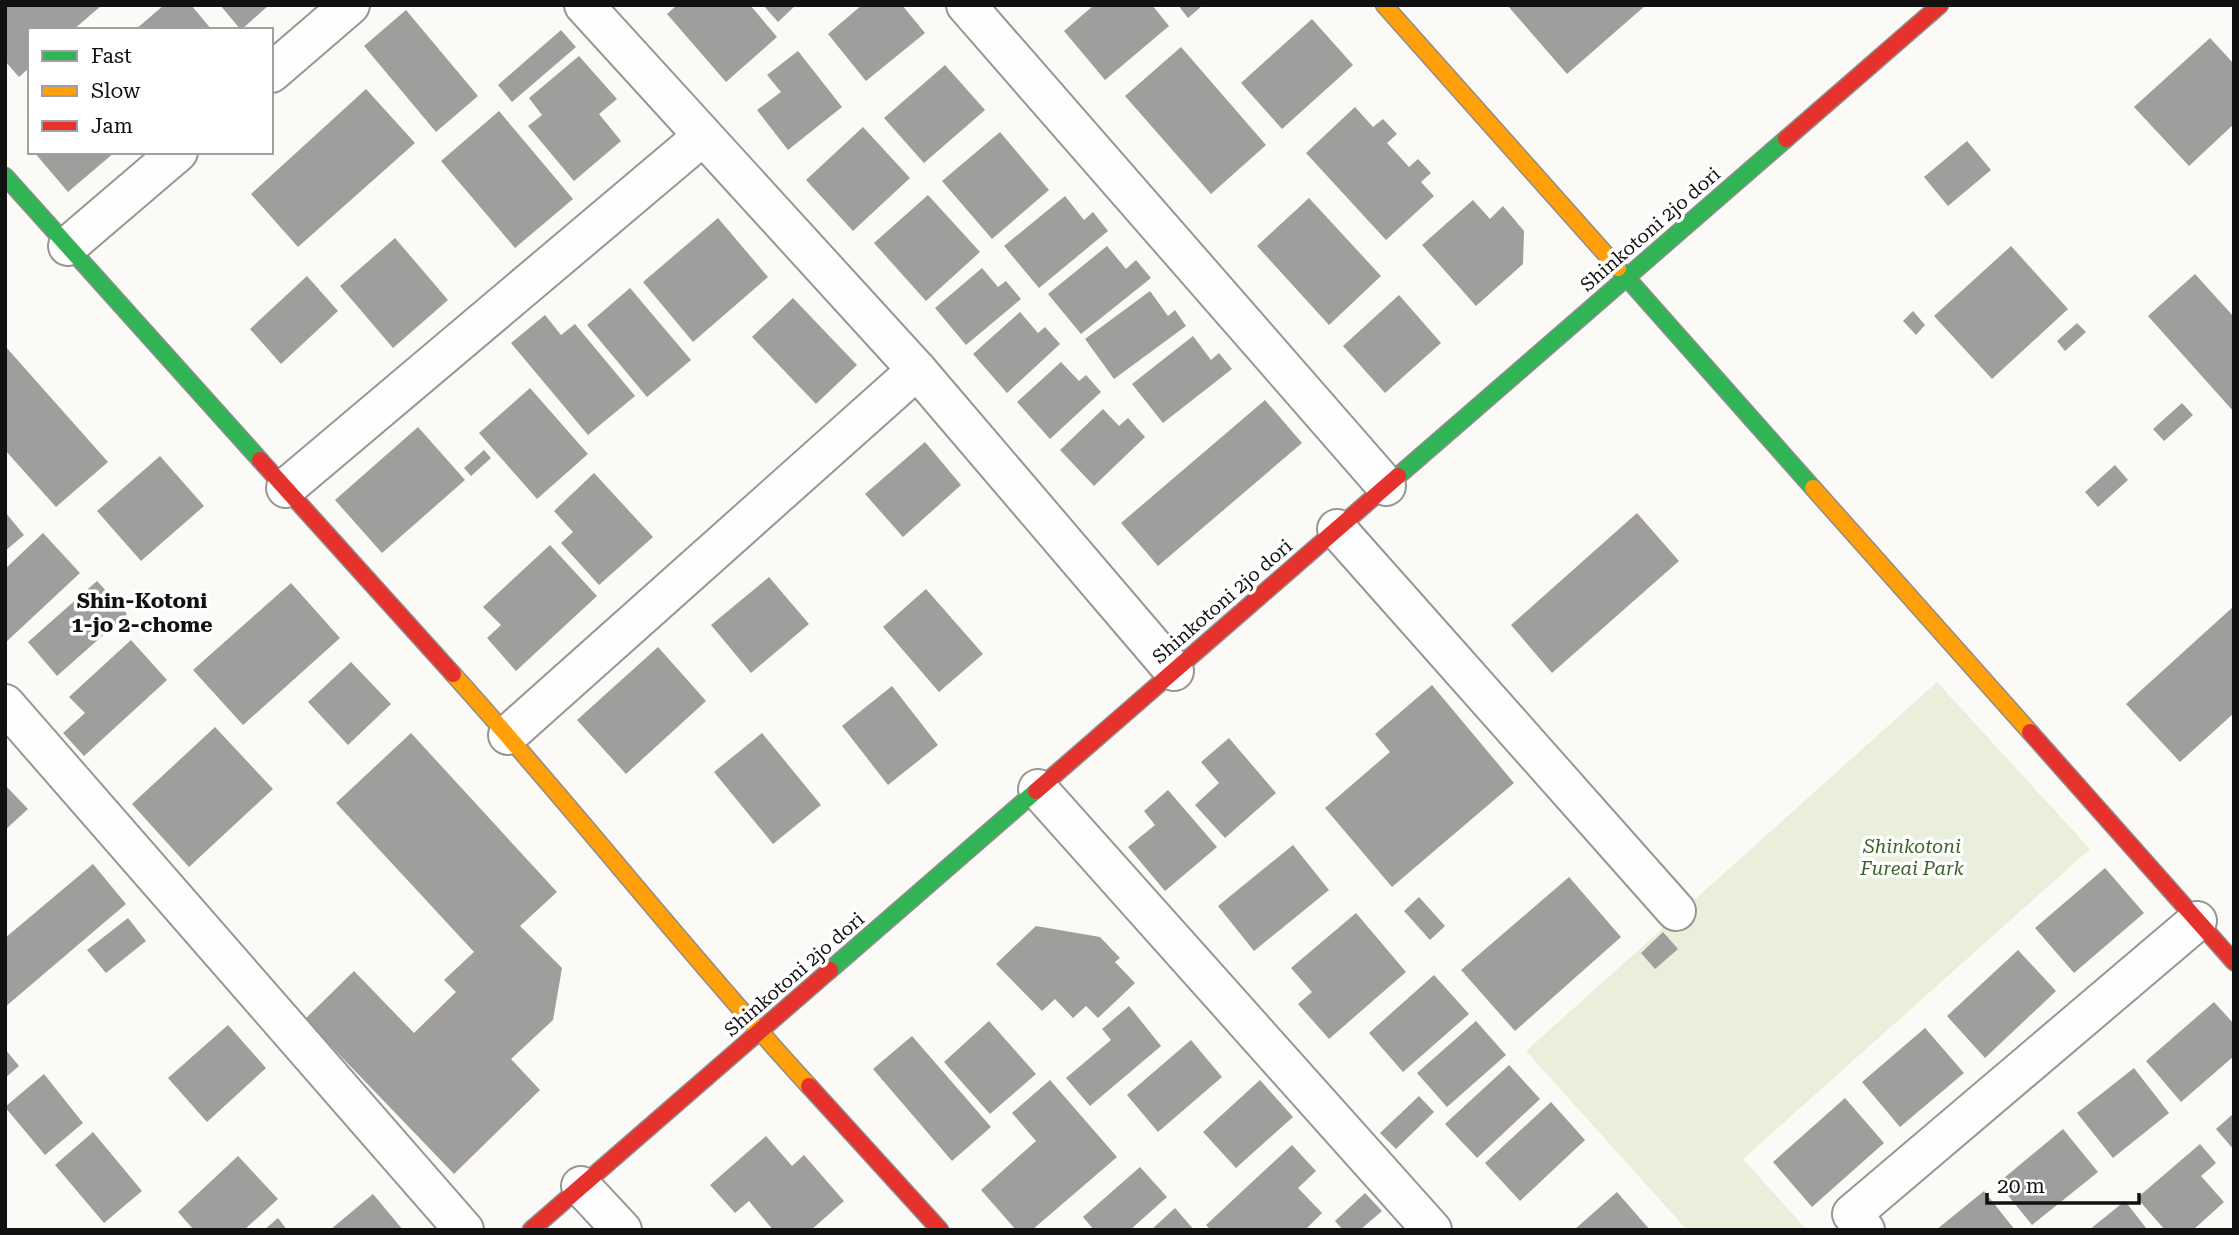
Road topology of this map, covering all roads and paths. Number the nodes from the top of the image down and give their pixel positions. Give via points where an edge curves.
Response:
1 (350, 5) edge
2 (584, 5) edge
3 (966, 5) edge
4 (1384, 5) edge
5 (1940, 5) edge
6 (273, 71) edge
7 (703, 136) junction
8 (176, 154) edge
9 (5, 176) edge
10 (68, 246) junction
11 (1626, 278) junction
12 (917, 370) junction
13 (1386, 486) junction
14 (286, 488) junction
15 (1337, 529) junction
16 (1174, 671) junction
17 (5, 704) edge
18 (508, 735) junction
19 (1038, 789) junction
20 (1676, 911) dead end
21 (2197, 921) junction
22 (2234, 962) edge
23 (759, 1032) junction
24 (581, 1186) junction
25 (464, 1230) edge
26 (531, 1230) edge
27 (622, 1230) edge
28 (940, 1230) edge
29 (1432, 1230) edge
30 (1865, 1230) edge

1 - 6 street
2 - 7 street
3 - 13 street
4 - 11 street
5 - 11 street, Shinkotoni 2jo dori
7 - 12 street
7 - 14 street
8 - 10 street
9 - 10 street
10 - 14 street
11 - 13 street, Shinkotoni 2jo dori
11 - 21 street
12 - 16 street
12 - 18 street
13 - 15 street, Shinkotoni 2jo dori
14 - 18 street
15 - 16 street, Shinkotoni 2jo dori
15 - 20 street
16 - 19 street, Shinkotoni 2jo dori
17 - 25 street
18 - 23 street
19 - 23 street, Shinkotoni 2jo dori
19 - 29 street
21 - 22 street
21 - 30 street via 1852,1214
23 - 24 street, Shinkotoni 2jo dori
23 - 28 street
24 - 26 street, Shinkotoni 2jo dori
24 - 27 street

